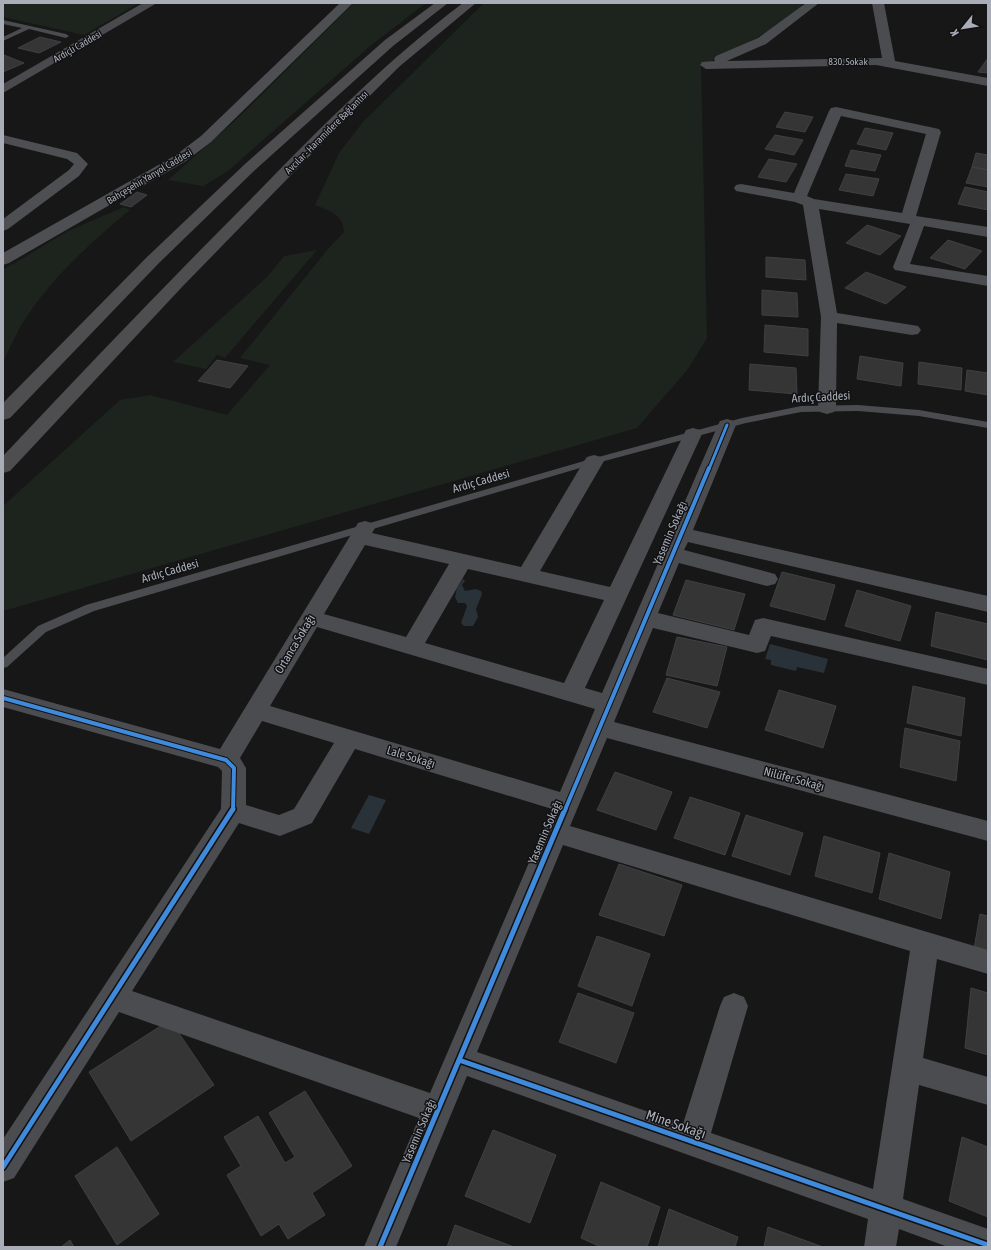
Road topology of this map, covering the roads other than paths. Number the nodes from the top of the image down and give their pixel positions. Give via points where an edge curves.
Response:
1 (151, 3) edge
2 (330, 3) edge
3 (347, 3) edge
4 (442, 3) edge
5 (470, 3) edge
6 (813, 3) edge
7 (878, 3) edge
8 (3, 22) edge
9 (28, 27) junction
10 (66, 36) dead end
11 (3, 39) edge
12 (889, 62) junction
13 (988, 82) edge
14 (3, 89) edge
15 (3, 139) edge
16 (741, 188) dead end
17 (39, 200) junction
18 (805, 201) junction
19 (914, 219) junction
20 (3, 226) edge
21 (31, 229) junction
22 (988, 232) edge
23 (3, 248) edge
24 (3, 260) edge
25 (988, 281) edge
26 (829, 317) junction
27 (912, 330) dead end
28 (827, 408) junction
29 (3, 414) edge
30 (988, 424) edge
31 (727, 425) junction
32 (693, 434) junction
33 (594, 461) junction
34 (3, 467) edge
35 (362, 532) junction
36 (676, 544) junction
37 (462, 560) junction
38 (527, 576) junction
39 (767, 578) dead end
40 (617, 596) junction
41 (988, 604) edge
42 (311, 618) junction
43 (645, 618) junction
44 (412, 647) junction
45 (3, 664) edge
46 (988, 677) edge
47 (572, 694) junction
48 (3, 698) edge
49 (609, 704) junction
50 (255, 710) junction
51 (600, 727) junction
52 (349, 738) junction
53 (226, 760) junction
54 (567, 804) junction
55 (233, 811) junction
56 (988, 831) edge
57 (555, 832) junction
58 (925, 944) junction
59 (988, 962) edge
60 (113, 997) junction
61 (734, 1006) dead end
62 (459, 1060) junction
63 (906, 1067) junction
64 (988, 1091) edge
65 (438, 1110) junction
66 (693, 1141) junction
67 (3, 1167) edge
68 (886, 1208) junction
69 (988, 1245) edge
70 (380, 1247) edge
71 (880, 1247) edge

1 - 14 main road, Ardıçlı Caddesi
2 - 21 main road, Bahçeşehir Yanyol Caddesi via 172,152 146,170
3 - 24 main road, Bahçeşehir Yanyol Caddesi via 206,139 181,158
4 - 29 highway, Avcılar - Haramidere Bağlantısı via 389,43 250,167 153,260
5 - 34 highway, Avcılar - Haramidere Bağlantısı via 433,31 358,99 189,270
6 - 12 street, 830. Sokak via 762,41 706,66 827,61
7 - 12 street
8 - 9 lane
9 - 10 lane
9 - 11 lane
12 - 13 street, 830. Sokak
15 - 17 main road via 72,156 78,160 80,164 74,173
16 - 18 street
17 - 20 main road
17 - 21 main road via 20,220 19,224
18 - 19 street
18 - 19 street via 836,111 934,132
18 - 26 street
19 - 22 street
19 - 25 street via 901,267
21 - 23 main road, Bahçeşehir Yanyol Caddesi
26 - 27 street
26 - 28 street
28 - 30 lane, Ardıç Caddesi via 919,413
28 - 31 lane, Ardıç Caddesi via 801,409
31 - 32 lane, Ardıç Caddesi
31 - 36 street, Yasemin Sokağı
32 - 33 lane, Ardıç Caddesi
32 - 40 street, Yasemin Sokağı
33 - 35 lane, Ardıç Caddesi
33 - 38 street
35 - 37 street
35 - 42 street, Ortanca Sokağı
35 - 45 lane, Ardıç Caddesi via 90,608 42,630
36 - 39 street
36 - 41 street
36 - 43 street, Yasemin Sokağı
37 - 38 street
37 - 44 street
38 - 40 street
40 - 47 street, Yasemin Sokağı
42 - 44 street
42 - 50 street, Ortanca Sokağı
43 - 46 street via 757,646 763,626
43 - 49 street, Yasemin Sokağı
44 - 47 street
47 - 49 street
48 - 53 street
49 - 51 street, Yasemin Sokağı
50 - 52 street, Lale Sokağı
50 - 53 street, Ortanca Sokağı
51 - 54 street, Yasemin Sokağı
51 - 56 street, Nilüfer Sokağı
52 - 54 street, Lale Sokağı
52 - 55 street via 303,816 280,826
53 - 55 street via 234,768
54 - 57 street, Yasemin Sokağı
55 - 60 street
57 - 58 street
57 - 62 street, Yasemin Sokağı
58 - 59 street
58 - 63 street
60 - 65 street
60 - 67 street
61 - 66 street
62 - 65 street, Yasemin Sokağı
62 - 66 street, Mine Sokağı
63 - 64 street
63 - 68 street
65 - 70 street, Yasemin Sokağı
66 - 68 street, Mine Sokağı
68 - 69 street, Mine Sokağı
68 - 71 street

